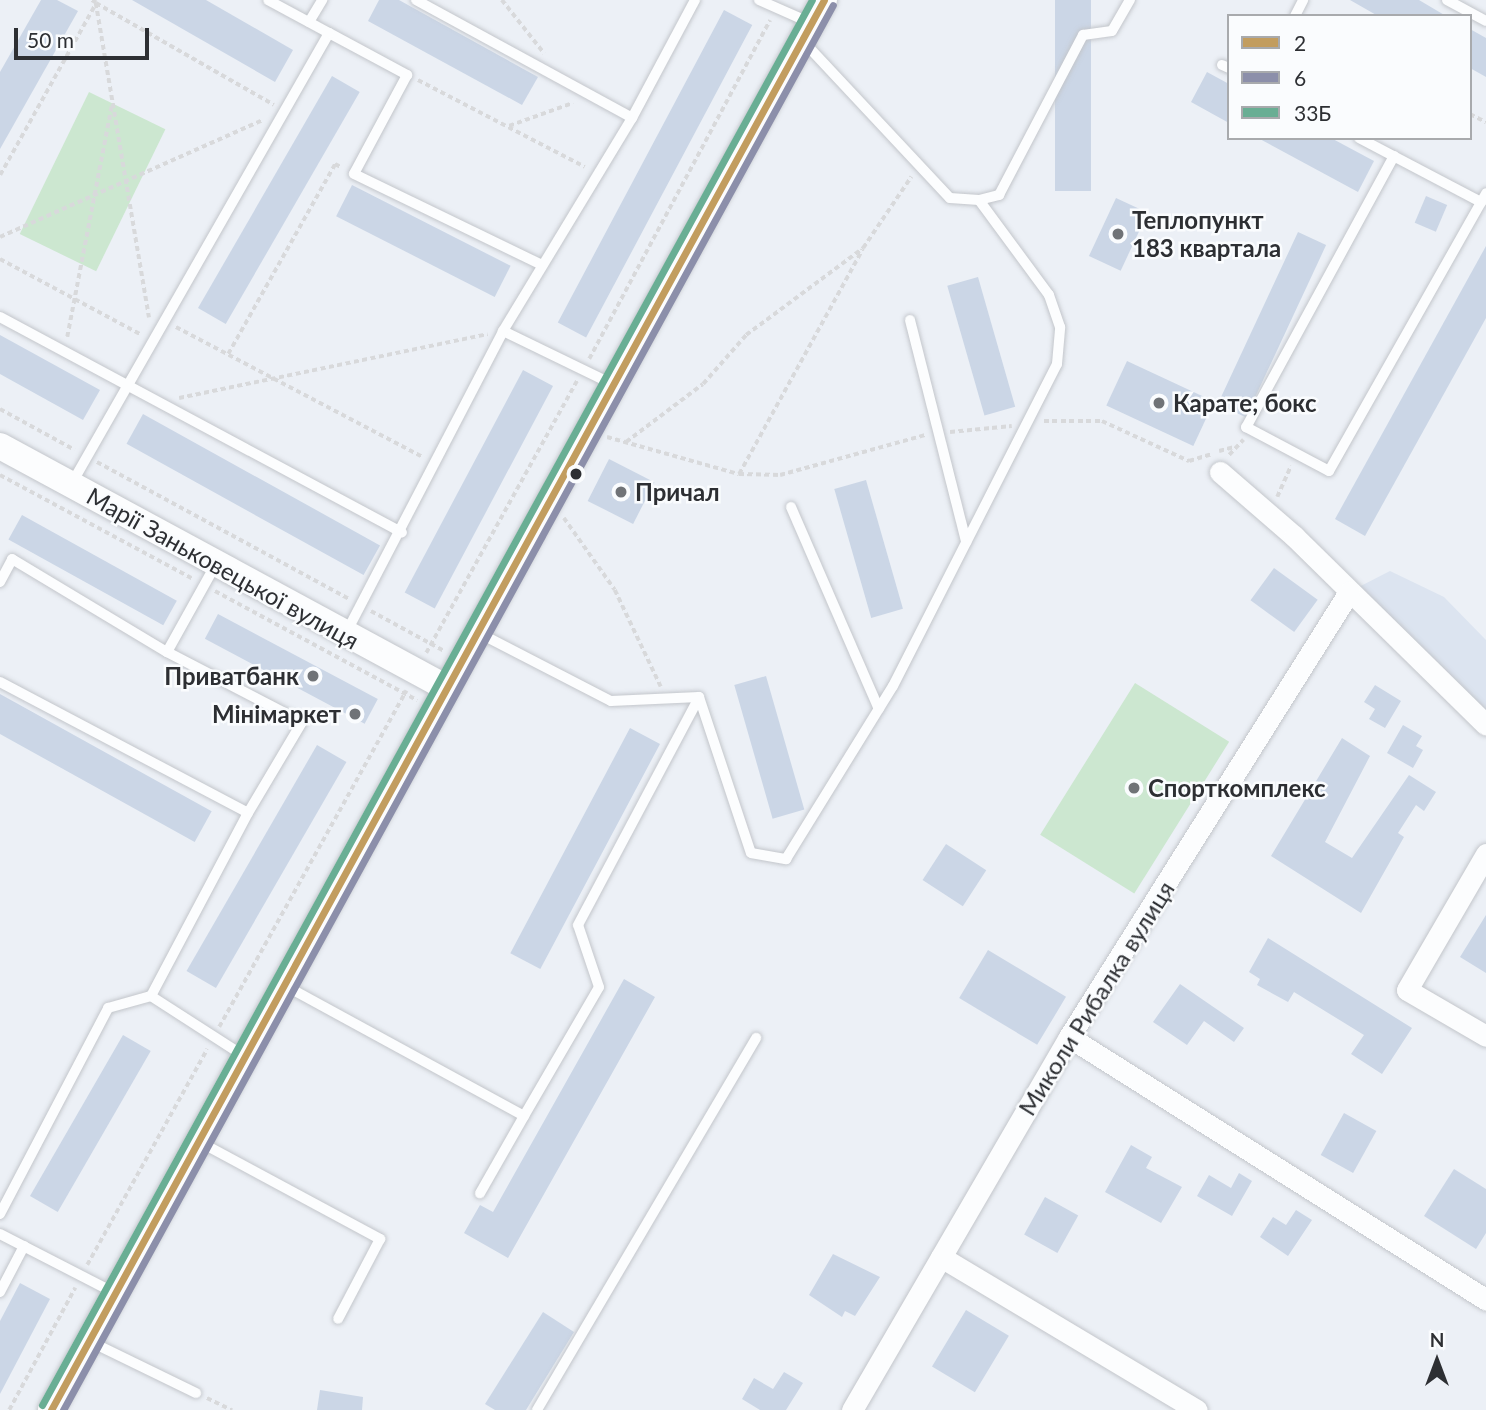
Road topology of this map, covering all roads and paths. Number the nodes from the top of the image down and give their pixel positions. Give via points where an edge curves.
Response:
1 (91, 0) edge
2 (268, 0) edge
3 (321, 0) edge
4 (416, 0) edge
5 (502, 0) edge
6 (695, 0) edge
7 (760, 0) edge
8 (824, 0) edge
9 (1130, 0) edge
10 (1447, 0) edge
11 (96, 3) junction
12 (777, 8) junction
13 (1472, 14) edge
14 (309, 22) junction
15 (807, 32) junction
16 (329, 33) junction
17 (545, 54) dead end
18 (407, 75) junction
19 (589, 97) junction
20 (113, 99) junction
21 (285, 111) junction
22 (632, 118) junction
23 (509, 126) junction
24 (1363, 140) edge
25 (1394, 156) junction
26 (919, 165) junction
27 (595, 173) junction
28 (354, 174) junction
29 (0, 175) edge
30 (126, 181) junction
31 (94, 195) junction
32 (1484, 197) edge
33 (979, 200) junction
34 (0, 237) edge
35 (863, 248) junction
36 (0, 259) edge
37 (542, 265) junction
38 (75, 299) junction
39 (0, 317) edge
40 (910, 320) dead end
41 (165, 321) junction
42 (503, 331) junction
43 (153, 341) junction
44 (64, 353) junction
45 (228, 354) junction
46 (583, 369) junction
47 (274, 378) junction
48 (612, 384) junction
49 (127, 387) junction
50 (156, 402) junction
51 (0, 410) edge
52 (1030, 424) junction
53 (586, 431) junction
54 (1255, 431) junction
55 (939, 433) junction
56 (626, 442) junction
57 (0, 446) edge
58 (1234, 447) junction
59 (87, 457) junction
60 (436, 464) junction
61 (1220, 472) joint
62 (739, 474) junction
63 (71, 485) junction
64 (549, 497) junction
65 (791, 507) dead end
66 (402, 533) junction
67 (966, 542) junction
68 (216, 564) junction
69 (0, 582) edge
70 (1349, 592) junction
71 (361, 606) junction
72 (477, 631) junction
73 (345, 635) junction
74 (432, 644) junction
75 (167, 652) junction
76 (461, 660) junction
77 (415, 674) junction
78 (0, 682) edge
79 (447, 688) junction
80 (699, 697) junction
81 (667, 699) junction
82 (879, 709) junction
83 (1486, 725) edge
84 (248, 813) junction
85 (1486, 854) edge
86 (284, 985) junction
87 (150, 996) junction
88 (1486, 1036) edge
89 (214, 1037) junction
90 (1069, 1037) junction
91 (755, 1038) dead end
92 (245, 1056) junction
93 (524, 1116) junction
94 (198, 1141) junction
95 (480, 1193) dead end
96 (0, 1214) edge
97 (0, 1234) edge
98 (24, 1246) junction
99 (941, 1257) junction
100 (81, 1276) junction
101 (0, 1292) edge
102 (115, 1293) junction
103 (1486, 1300) edge
104 (338, 1320) dead end
105 (89, 1341) junction
106 (196, 1393) joint
107 (9, 1410) edge
108 (51, 1410) edge
109 (232, 1410) edge
110 (537, 1410) edge
111 (852, 1410) edge
112 (1197, 1410) edge

1 - 11 path
2 - 14 lane
3 - 14 lane
4 - 19 lane
5 - 17 path
6 - 22 lane
7 - 12 lane
8 - 15 street
9 - 33 lane via 1112,30 1083,35 999,195
10 - 13 lane
11 - 20 path
11 - 21 path
11 - 29 path
12 - 15 lane
12 - 46 path
14 - 16 lane
15 - 26 lane
15 - 48 street
16 - 18 lane
16 - 21 lane
18 - 23 path
18 - 28 lane
19 - 22 lane
19 - 23 path
20 - 30 path
20 - 31 path
21 - 30 path
21 - 41 lane
22 - 27 lane
23 - 27 path
24 - 25 lane
25 - 32 lane
25 - 54 lane via 1246,427
26 - 33 lane via 950,198
26 - 35 path
27 - 37 lane
28 - 37 lane
28 - 45 path via 335,164
30 - 31 path
30 - 43 path
31 - 34 path
31 - 38 path
32 - 54 lane via 1329,471
33 - 52 lane via 1058,315 1057,364
35 - 56 path via 746,335 703,384
35 - 62 path
36 - 38 path
37 - 42 lane
38 - 43 path
38 - 44 path
39 - 44 lane
40 - 55 lane
41 - 43 lane
41 - 45 path
42 - 46 lane
42 - 47 path
42 - 60 lane
43 - 49 lane
44 - 49 lane
45 - 47 path
46 - 48 lane
46 - 74 path
47 - 50 path
47 - 60 path
48 - 53 street
49 - 50 lane
49 - 59 lane
50 - 66 lane
51 - 59 path
52 - 55 path
52 - 58 path via 1102,421 1189,461
52 - 67 lane
53 - 56 path
53 - 64 street
54 - 58 path
55 - 62 path via 780,475
55 - 67 lane
56 - 62 path
57 - 63 street, Марії Заньковецької вулиця
58 - 61 path
59 - 63 lane
59 - 71 path
60 - 66 lane
61 - 70 street
63 - 68 street, Марії Заньковецької вулиця
64 - 72 street
64 - 81 path via 615,590
65 - 82 lane
66 - 71 lane
67 - 82 lane
68 - 73 street, Марії Заньковецької вулиця
68 - 75 lane
69 - 75 lane via 12,559
70 - 83 street
70 - 90 street, Миколи Рибалка вулиця
71 - 73 lane
71 - 74 path
72 - 76 street
72 - 81 lane via 611,701
73 - 77 street, Марії Заньковецької вулиця
74 - 76 path
74 - 77 path
75 - 84 lane via 302,722
76 - 79 street
77 - 79 street, Марії Заньковецької вулиця
77 - 89 path
78 - 84 lane
79 - 86 street
80 - 81 lane
80 - 82 lane via 751,853 786,859
80 - 93 lane via 578,925 598,987
84 - 87 lane
85 - 88 street via 1407,990
86 - 92 street
86 - 93 lane
87 - 89 lane
87 - 96 lane via 108,1007
89 - 92 lane
89 - 100 path
90 - 99 street, Миколи Рибалка вулиця
90 - 103 street
91 - 110 lane
92 - 94 street
93 - 95 lane
94 - 102 street
94 - 104 lane via 380,1240
97 - 98 lane
98 - 100 lane
98 - 101 lane
99 - 111 street, Миколи Рибалка вулиця
99 - 112 street
100 - 102 lane
100 - 107 path
102 - 105 street
105 - 106 lane
105 - 108 street
106 - 109 path

